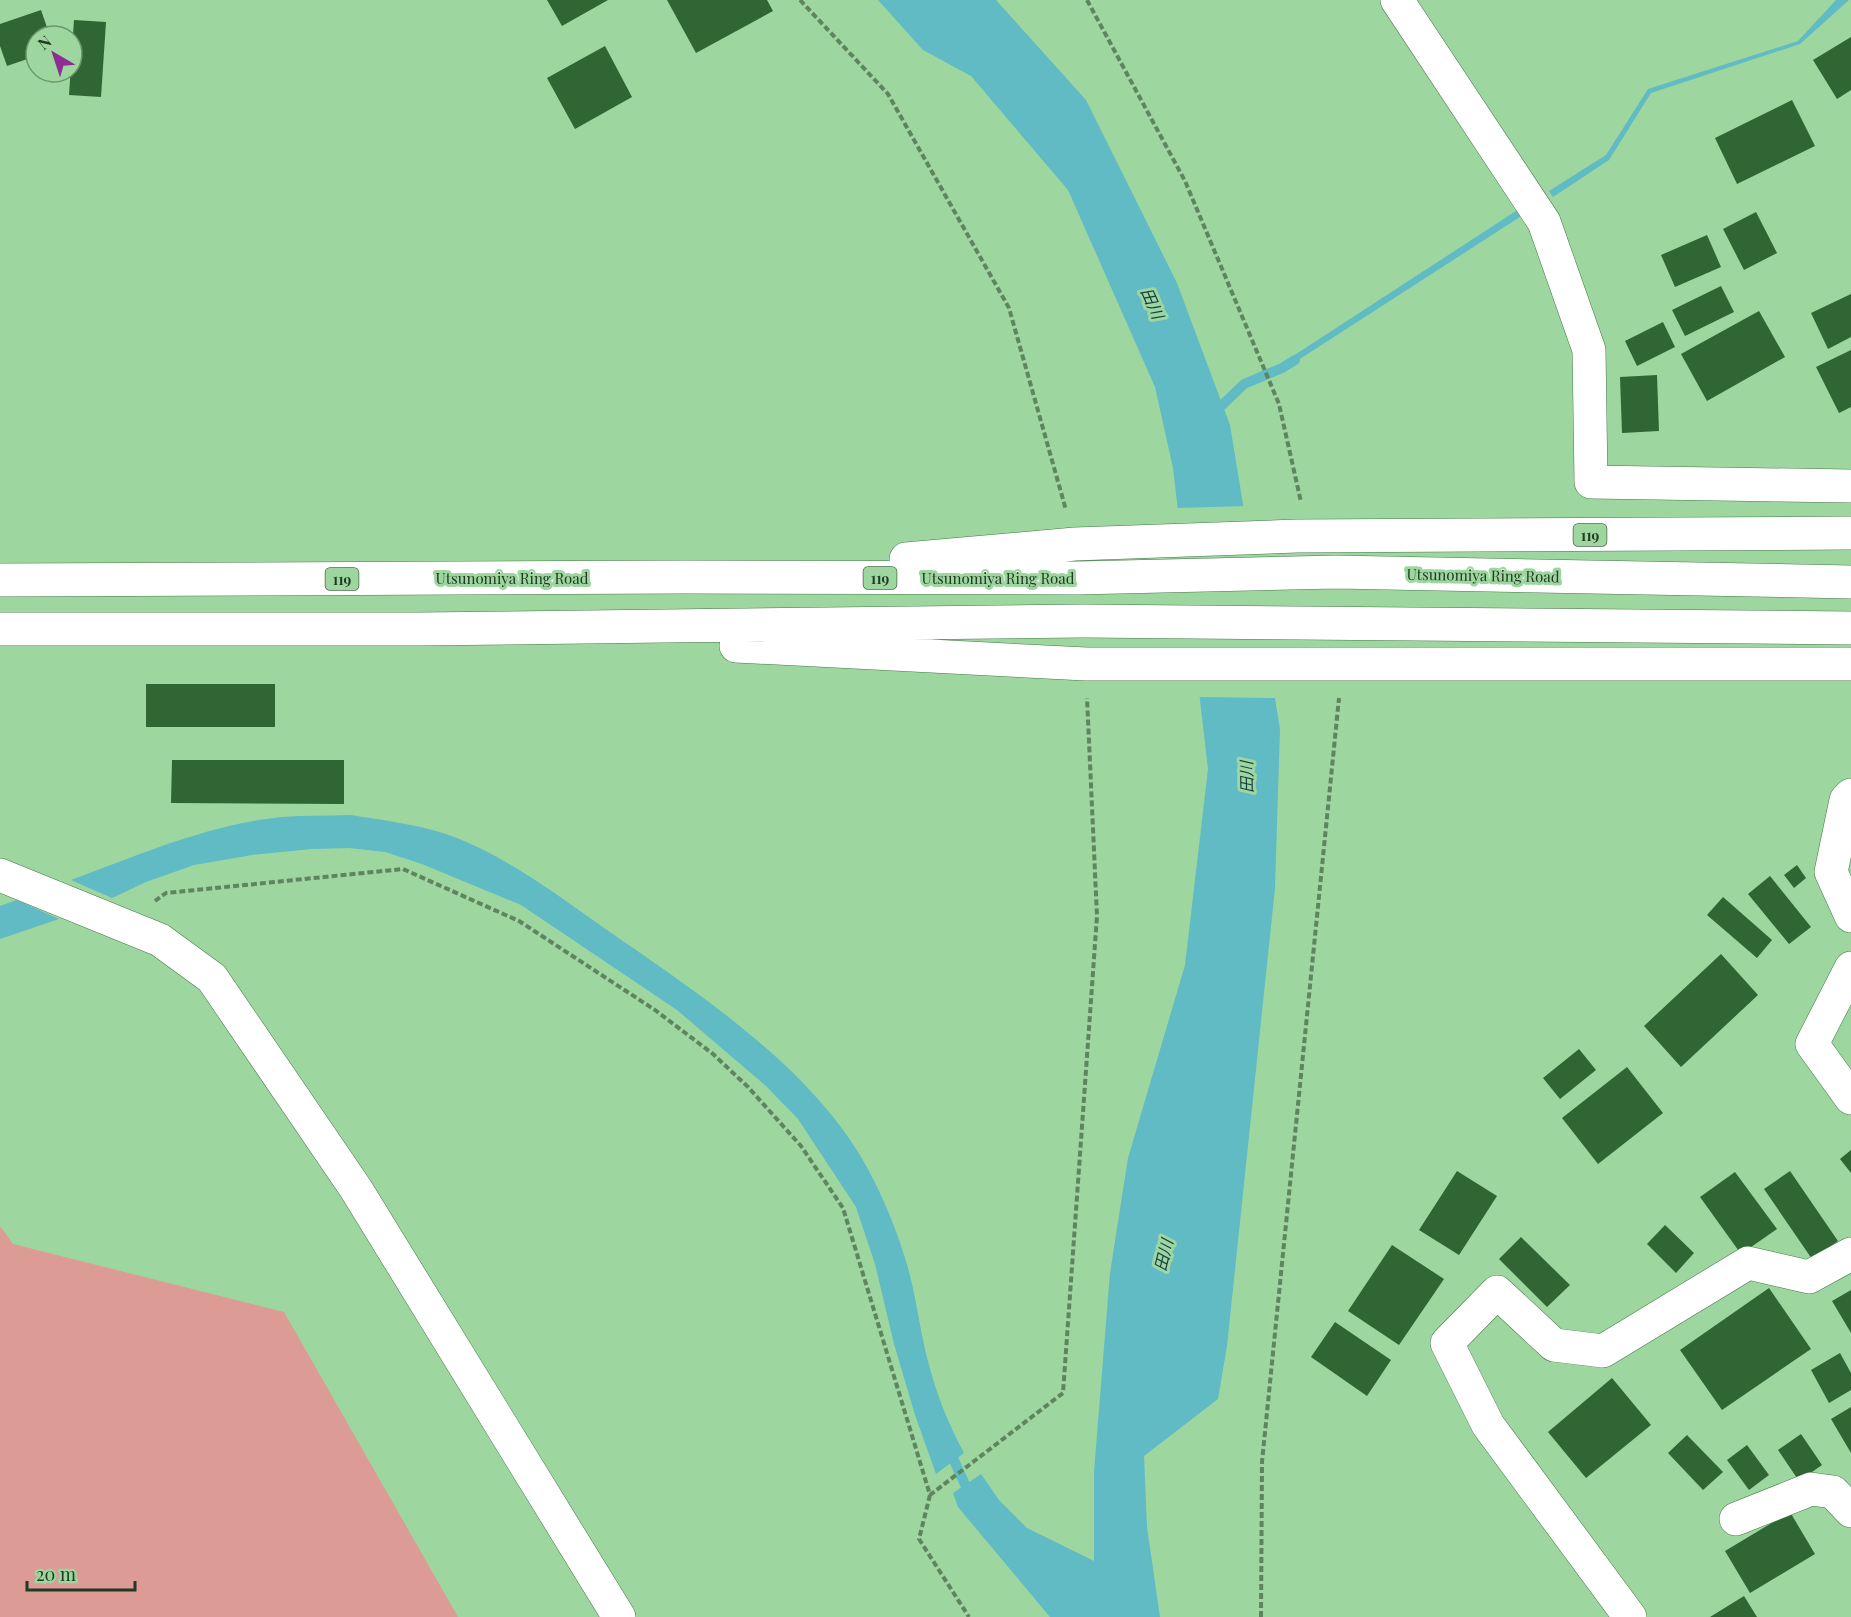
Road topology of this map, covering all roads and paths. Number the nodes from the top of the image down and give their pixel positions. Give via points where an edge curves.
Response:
1 (800, 0) edge
2 (1087, 0) edge
3 (1397, 0) edge
4 (1851, 486) edge
5 (1851, 533) edge
6 (1297, 536) junction
7 (1075, 544) junction
8 (683, 577) junction
9 (0, 580) edge
10 (1851, 582) edge
11 (1851, 628) edge
12 (0, 629) edge
13 (420, 629) junction
14 (1086, 664) junction
15 (1851, 664) edge
16 (1355, 665) junction
17 (1851, 795) edge
18 (0, 875) edge
19 (1851, 916) edge
20 (123, 926) junction
21 (1851, 968) edge
22 (1851, 1098) edge
23 (1851, 1254) edge
24 (930, 1495) junction
25 (1851, 1511) edge
26 (1736, 1519) dead end
27 (619, 1617) edge
28 (969, 1617) edge
29 (1261, 1617) edge
30 (1630, 1617) edge

1 - 7 path via 888,94 1008,308
2 - 6 path via 1185,181 1279,404 1305,521
3 - 4 main road via 1544,222 1589,350 1591,482
5 - 6 main road, 119
6 - 7 main road, 119
7 - 8 main road, 119
8 - 9 main road, Utsunomiya Ring Road / 119
8 - 10 main road, Utsunomiya Ring Road / 119 via 1077,578 1336,572
11 - 13 main road via 1083,621
12 - 13 main road
13 - 14 main road
14 - 16 main road
14 - 24 path via 1097,916 1063,1393
15 - 16 main road
16 - 29 path via 1340,691 1262,1462
17 - 19 main road via 1845,800 1831,872
18 - 20 main road
20 - 24 path via 166,893 403,869 519,921 655,1010 713,1054 748,1087 801,1146 843,1208
20 - 27 main road via 160,940 212,978 356,1189
21 - 22 main road via 1812,1044
23 - 30 main road via 1809,1277 1748,1263 1603,1351 1554,1345 1497,1292 1447,1343 1488,1425
24 - 28 path via 919,1539
25 - 26 main road via 1833,1492 1811,1489

